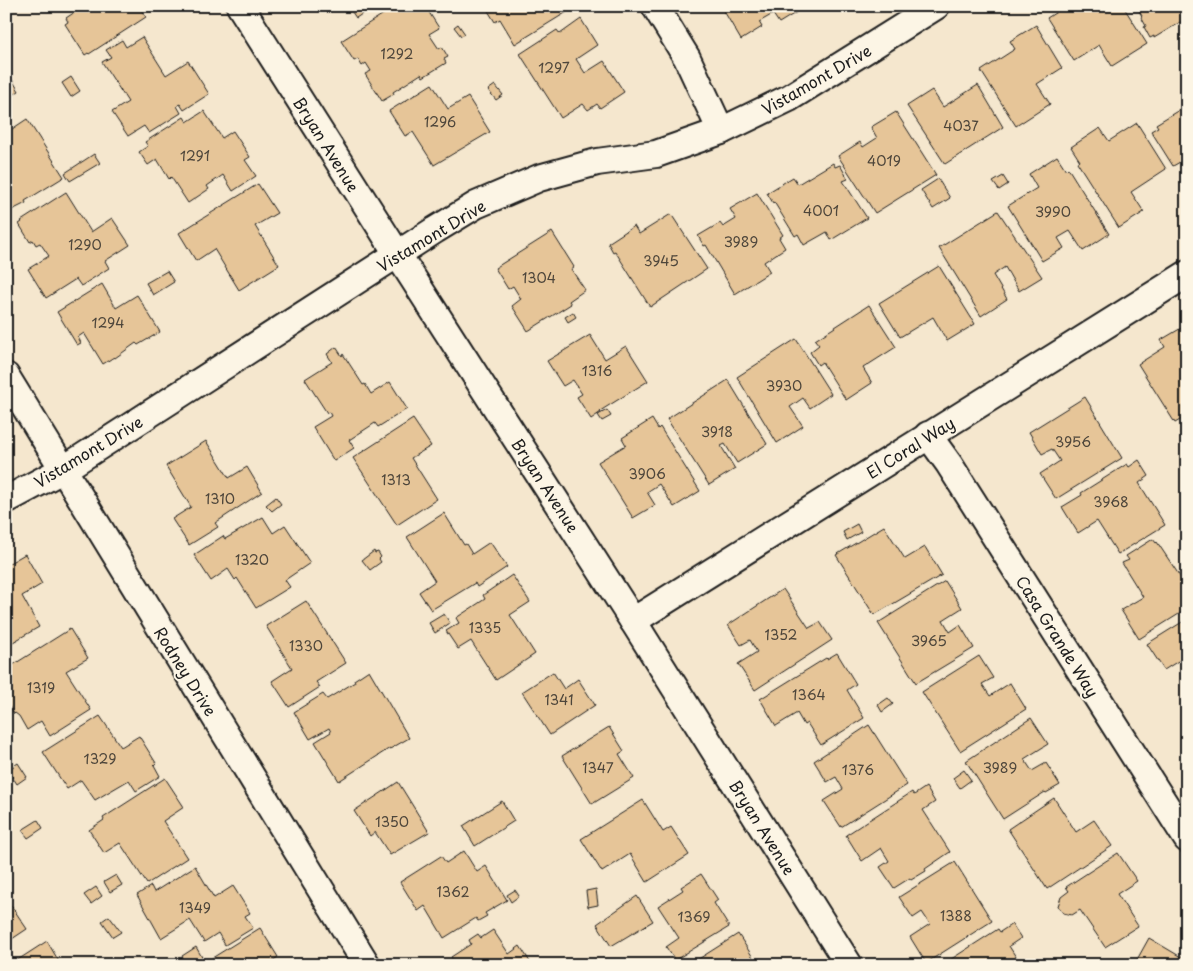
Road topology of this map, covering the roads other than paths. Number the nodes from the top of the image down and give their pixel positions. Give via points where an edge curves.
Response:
1 (240, 6) edge
2 (655, 6) edge
3 (936, 6) edge
4 (721, 131) junction
5 (398, 255) junction
6 (1187, 274) edge
7 (6, 376) edge
8 (928, 435) junction
9 (64, 470) junction
10 (6, 500) edge
11 (633, 620) junction
12 (1187, 838) edge
13 (367, 965) edge
14 (849, 965) edge

1 - 5 street, Bryan Avenue
2 - 4 street via 688,58
3 - 4 street, Vistamont Drive via 789,98
4 - 5 street, Vistamont Drive via 656,154 597,162 539,178 476,205
5 - 9 street, Vistamont Drive
5 - 11 street, Bryan Avenue
6 - 8 street, El Coral Way
7 - 9 street, Rodney Drive
8 - 11 street, El Coral Way
8 - 12 street, Casa Grande Way
9 - 10 street, Vistamont Drive
9 - 13 street, Rodney Drive
11 - 14 street, Bryan Avenue

